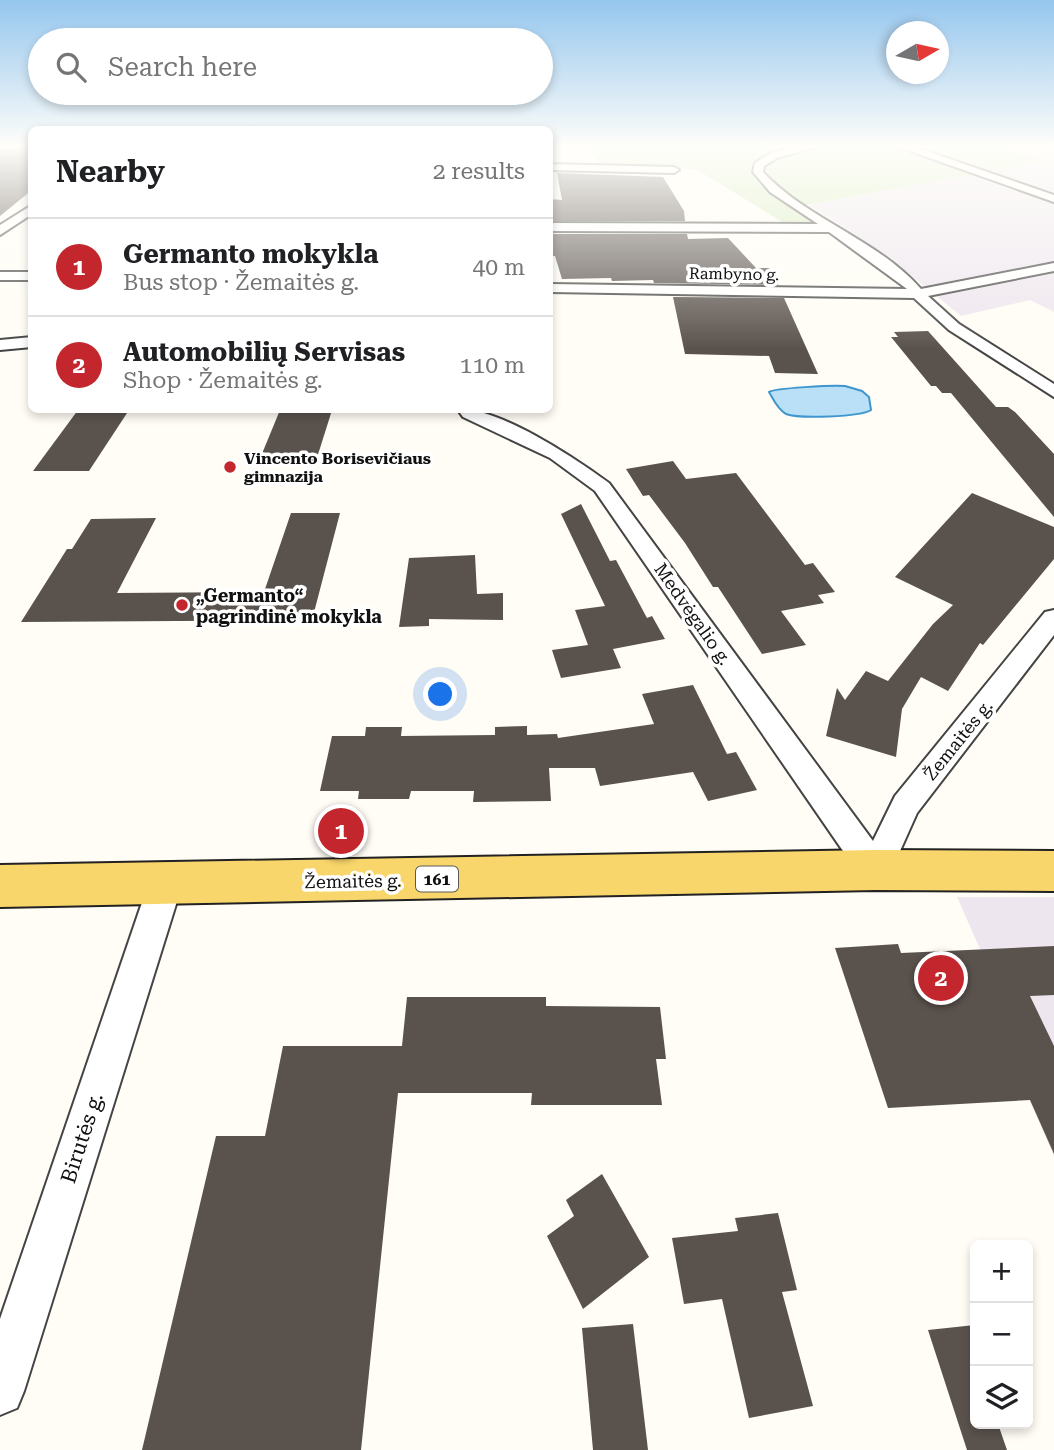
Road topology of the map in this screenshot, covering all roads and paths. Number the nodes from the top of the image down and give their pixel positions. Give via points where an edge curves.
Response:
1 (24, 214) edge
2 (811, 214) edge
3 (553, 227) edge
4 (833, 228) junction
5 (0, 231) edge
6 (1054, 267) edge
7 (0, 276) edge
8 (28, 276) edge
9 (553, 288) edge
10 (917, 293) junction
11 (28, 342) edge
12 (0, 345) edge
13 (1054, 392) edge
14 (469, 413) edge
15 (1054, 618) edge
16 (874, 870) junction
17 (1054, 872) edge
18 (165, 885) junction
19 (0, 886) edge
20 (0, 1391) edge

1 - 5 street
2 - 4 street
3 - 4 street
4 - 10 street
6 - 10 street, Rambyno g.
7 - 8 street
9 - 10 street, Rambyno g.
10 - 13 street via 954,327
11 - 12 street
14 - 16 street, Medvėgalio g. via 557,454 602,487
15 - 16 street, Žemaitės g. via 906,804
16 - 17 main road, Žemaitės g. / 161
16 - 18 main road, Žemaitės g. / 161
18 - 19 main road, Žemaitės g. / 161
18 - 20 street, Birutės g.

